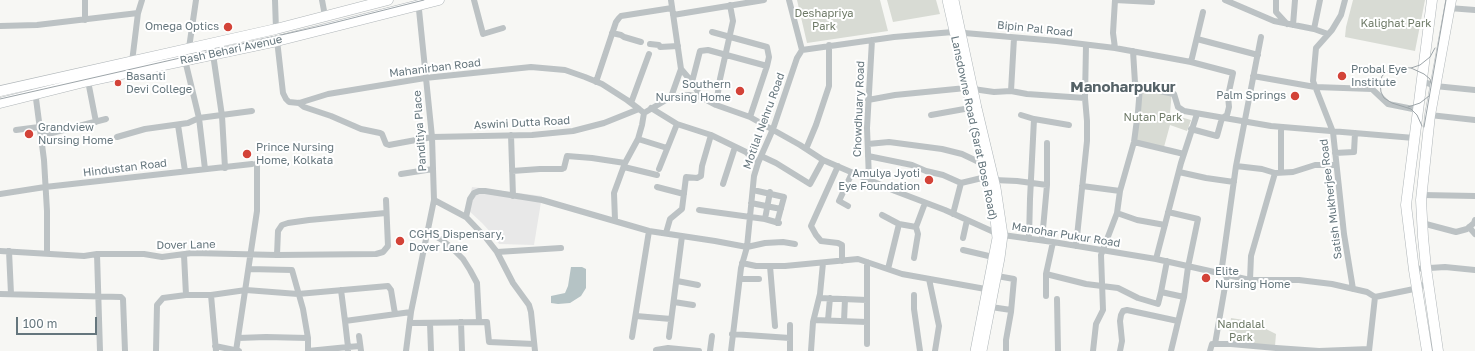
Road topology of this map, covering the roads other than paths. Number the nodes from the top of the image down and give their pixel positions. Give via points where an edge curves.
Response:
1 (85, 0) edge
2 (142, 0) edge
3 (196, 0) edge
4 (275, 0) edge
5 (322, 0) edge
6 (388, 0) edge
7 (439, 0) edge
8 (474, 0) edge
9 (671, 0) edge
10 (718, 0) edge
11 (764, 0) edge
12 (789, 0) edge
13 (947, 0) edge
14 (954, 0) edge
15 (1115, 0) edge
16 (1225, 0) edge
17 (1276, 0) edge
18 (1294, 0) edge
19 (1320, 0) edge
20 (1345, 0) edge
21 (1432, 0) edge
22 (1152, 2) dead end
23 (418, 3) edge
24 (1450, 4) edge
25 (730, 5) junction
26 (719, 7) junction
27 (672, 8) junction
28 (1475, 10) edge
29 (1203, 12) dead end
30 (138, 13) junction
31 (673, 15) junction
32 (325, 16) junction
33 (85, 20) junction
34 (1290, 24) junction
35 (0, 26) edge
36 (503, 28) dead end
37 (276, 29) junction
38 (1314, 29) junction
39 (712, 32) dead end
40 (958, 32) junction
41 (612, 33) junction
42 (1328, 34) junction
43 (730, 37) junction
44 (1261, 37) dead end
45 (1014, 38) junction
46 (1197, 39) junction
47 (872, 40) junction
48 (277, 41) junction
49 (641, 42) dead end
50 (650, 44) dead end
51 (829, 45) junction
52 (1086, 45) junction
53 (678, 46) junction
54 (189, 48) junction
55 (1115, 48) junction
56 (802, 50) junction
57 (1132, 51) junction
58 (213, 54) junction
59 (648, 54) dead end
60 (725, 54) junction
61 (1258, 55) junction
62 (185, 60) junction
63 (132, 62) junction
64 (1191, 62) junction
65 (767, 66) junction
66 (681, 69) junction
67 (1253, 76) junction
68 (425, 78) junction
69 (88, 81) junction
70 (1422, 81) junction
71 (596, 82) junction
72 (692, 82) junction
73 (34, 83) junction
74 (1435, 86) junction
75 (1140, 87) junction
76 (1315, 87) junction
77 (970, 88) junction
78 (1475, 90) edge
79 (0, 91) edge
80 (1011, 91) junction
81 (35, 94) junction
82 (671, 97) junction
83 (701, 97) junction
84 (1085, 98) junction
85 (868, 100) junction
86 (0, 103) edge
87 (299, 103) junction
88 (631, 103) junction
89 (716, 105) junction
90 (651, 108) junction
91 (970, 108) junction
92 (1418, 110) junction
93 (252, 111) dead end
94 (642, 111) junction
95 (1196, 114) junction
96 (931, 115) dead end
97 (1022, 115) dead end
98 (1430, 115) junction
99 (222, 116) junction
100 (750, 117) junction
101 (106, 118) dead end
102 (199, 118) junction
103 (1222, 118) junction
104 (1034, 119) junction
105 (1475, 120) edge
106 (96, 122) junction
107 (1244, 123) junction
108 (677, 124) junction
109 (178, 125) junction
110 (1069, 125) dead end
111 (39, 126) junction
112 (1281, 127) junction
113 (773, 129) junction
114 (1191, 129) junction
115 (16, 130) dead end
116 (1333, 132) junction
117 (1355, 133) junction
118 (511, 135) junction
119 (710, 135) junction
120 (40, 136) junction
121 (117, 137) dead end
122 (432, 137) junction
123 (1414, 138) junction
124 (638, 139) junction
125 (1134, 142) junction
126 (1047, 143) dead end
127 (868, 144) junction
128 (735, 147) junction
129 (666, 148) junction
130 (806, 149) junction
131 (1335, 153) junction
132 (1184, 154) junction
133 (762, 156) junction
134 (868, 156) junction
135 (823, 160) junction
136 (758, 163) junction
137 (983, 164) junction
138 (625, 165) junction
139 (1336, 165) junction
140 (838, 166) junction
141 (1236, 166) junction
142 (225, 168) junction
143 (205, 169) junction
144 (433, 169) junction
145 (185, 171) junction
146 (512, 171) junction
147 (1179, 172) junction
148 (1278, 172) junction
149 (852, 173) junction
150 (402, 174) dead end
151 (990, 178) junction
152 (868, 179) junction
153 (1234, 182) junction
154 (961, 183) junction
155 (1031, 183) junction
156 (723, 184) dead end
157 (1046, 185) junction
158 (1082, 186) junction
159 (45, 187) junction
160 (657, 187) dead end
161 (753, 190) junction
162 (1120, 191) junction
163 (770, 192) junction
164 (0, 194) edge
165 (684, 194) junction
166 (1422, 195) junction
167 (513, 196) junction
168 (1475, 196) edge
169 (386, 200) dead end
170 (434, 200) junction
171 (751, 203) junction
172 (925, 203) junction
173 (767, 205) junction
174 (848, 206) dead end
175 (781, 209) junction
176 (699, 210) dead end
177 (1168, 212) junction
178 (386, 213) junction
179 (1117, 213) junction
180 (953, 214) junction
181 (882, 215) dead end
182 (466, 217) junction
183 (750, 217) junction
184 (765, 219) junction
185 (615, 220) junction
186 (967, 220) junction
187 (1475, 220) edge
188 (1422, 223) junction
189 (899, 224) junction
190 (1165, 225) junction
191 (916, 227) junction
192 (1469, 227) junction
193 (649, 231) junction
194 (428, 232) junction
195 (666, 233) junction
196 (1000, 234) junction
197 (1475, 234) edge
198 (682, 236) junction
199 (963, 238) dead end
200 (1029, 239) junction
201 (1042, 240) junction
202 (1053, 242) junction
203 (796, 244) dead end
204 (1076, 246) junction
205 (747, 247) junction
206 (561, 248) dead end
207 (963, 250) dead end
208 (0, 251) edge
209 (9, 251) junction
210 (1103, 251) junction
211 (497, 252) junction
212 (47, 253) junction
213 (97, 254) junction
214 (184, 255) junction
215 (252, 255) junction
216 (277, 255) junction
217 (993, 256) junction
218 (914, 258) dead end
219 (1156, 259) junction
220 (842, 261) junction
221 (1166, 261) junction
222 (867, 262) junction
223 (742, 263) junction
224 (823, 263) junction
225 (770, 266) junction
226 (1188, 267) junction
227 (1426, 268) junction
228 (249, 269) junction
229 (888, 269) junction
230 (1414, 269) junction
231 (1475, 270) edge
232 (1046, 274) junction
233 (1224, 274) junction
234 (997, 276) junction
235 (759, 279) dead end
236 (929, 279) junction
237 (740, 280) junction
238 (1250, 280) junction
239 (677, 281) junction
240 (698, 285) dead end
241 (1417, 285) junction
242 (1428, 286) junction
243 (1103, 287) junction
244 (1353, 289) junction
245 (246, 290) junction
246 (340, 290) junction
247 (991, 290) junction
248 (1160, 292) junction
249 (0, 294) edge
250 (11, 294) junction
251 (298, 294) junction
252 (186, 295) junction
253 (211, 295) junction
254 (914, 296) dead end
255 (1046, 296) dead end
256 (1184, 297) junction
257 (1375, 297) junction
258 (99, 298) junction
259 (819, 298) junction
260 (830, 298) junction
261 (845, 299) junction
262 (1057, 299) dead end
263 (867, 300) junction
264 (674, 302) junction
265 (693, 305) dead end
266 (991, 307) junction
267 (1011, 310) junction
268 (412, 312) junction
269 (395, 314) junction
270 (636, 316) junction
271 (671, 319) junction
272 (814, 320) junction
273 (828, 320) junction
274 (345, 321) junction
275 (479, 321) junction
276 (844, 321) junction
277 (1178, 321) junction
278 (462, 322) junction
279 (867, 322) junction
280 (430, 323) junction
281 (410, 324) junction
282 (790, 325) dead end
283 (775, 326) dead end
284 (732, 334) junction
285 (359, 336) dead end
286 (712, 336) dead end
287 (632, 337) dead end
288 (669, 337) dead end
289 (238, 338) junction
290 (308, 338) junction
291 (790, 338) junction
292 (866, 344) dead end
293 (1215, 344) junction
294 (360, 348) edge
295 (535, 348) edge
296 (216, 349) edge
297 (348, 349) edge
298 (656, 350) edge
299 (1369, 350) edge
300 (100, 351) edge
301 (125, 351) edge
302 (156, 351) edge
303 (238, 351) edge
304 (308, 351) edge
305 (406, 351) edge
306 (431, 351) edge
307 (462, 351) edge
308 (699, 351) edge
309 (710, 351) edge
310 (731, 351) edge
311 (790, 351) edge
312 (811, 351) edge
313 (920, 351) edge
314 (935, 351) edge
315 (975, 351) edge
316 (982, 351) edge
317 (1006, 351) edge
318 (1058, 351) edge
319 (1093, 351) edge
320 (1120, 351) edge
321 (1171, 351) edge
322 (1210, 351) edge
323 (1314, 351) edge
324 (1427, 351) edge
325 (1438, 351) edge

1 - 33 street
2 - 30 street
3 - 54 street
4 - 37 street
5 - 32 street
6 - 32 main road, Rash Behari Avenue
7 - 23 main road, Rash Behari Avenue
8 - 36 street via 484,34
9 - 27 street
10 - 26 street
11 - 25 street
12 - 56 street
13 - 40 main road, Lansdowne Road (Sarat Bose Road)
14 - 40 main road, Lansdowne Road (Sarat Bose Road)
15 - 22 street
15 - 55 street
16 - 34 street via 1274,21
17 - 34 street via 1276,12
18 - 34 street
19 - 38 street
20 - 42 street, Satish Mukherjee Road via 1341,14
21 - 70 main road
23 - 48 main road, Rash Behari Avenue
23 - 68 street, Panditiya Place
24 - 28 street
24 - 74 main road
25 - 26 street
25 - 43 street via 733,21
26 - 31 street
27 - 31 street
27 - 41 street via 621,16
29 - 46 street
30 - 33 street
30 - 63 street
31 - 53 street
32 - 37 main road, Rash Behari Avenue
33 - 35 street
34 - 38 street
37 - 48 street
37 - 54 main road, Rash Behari Avenue
38 - 42 street
39 - 43 street
40 - 45 street, Bipin Pal Road
40 - 47 street
40 - 77 main road, Lansdowne Road (Sarat Bose Road)
41 - 49 street
41 - 71 street
42 - 76 street, Satish Mukherjee Road via 1316,48 1313,81
43 - 60 street
43 - 65 street via 767,47
44 - 61 street
45 - 52 street, Bipin Pal Road
45 - 80 street
46 - 61 street
46 - 64 street
47 - 51 street
47 - 85 street, Chowdhuary Road
48 - 58 main road, Rash Behari Avenue
48 - 87 street via 283,93 288,102
50 - 53 street via 660,47
51 - 56 street
51 - 130 street via 829,86
52 - 55 street, Bipin Pal Road
52 - 84 street
53 - 66 street
54 - 63 main road, Rash Behari Avenue
55 - 57 street, Bipin Pal Road
56 - 113 street, Motilal Nehru Road
57 - 64 street, Bipin Pal Road
57 - 75 street via 1135,83
58 - 62 main road, Rash Behari Avenue
58 - 99 street
59 - 88 street
60 - 65 street
60 - 72 street via 700,51
60 - 89 street
61 - 67 street
62 - 69 main road, Rash Behari Avenue
62 - 102 street
63 - 73 main road, Rash Behari Avenue
64 - 103 street, Bipin Pal Road via 1233,73 1228,96 1229,108 1227,115
65 - 100 street
66 - 72 street
66 - 82 street
67 - 76 street
67 - 107 street
68 - 71 street, Mahanirban Road via 531,67 564,70
68 - 87 street, Mahanirban Road via 328,94
68 - 122 street, Panditiya Place
69 - 81 main road, Rash Behari Avenue
69 - 106 street
70 - 74 street
70 - 92 main road
71 - 88 street, Mahanirban Road
72 - 83 street
73 - 79 main road, Rash Behari Avenue
73 - 81 street
74 - 78 street
74 - 98 main road
75 - 95 street via 1174,94 1176,105 1180,109
75 - 125 street
76 - 92 street via 1372,89 1388,104
76 - 116 street, Satish Mukherjee Road
77 - 80 street via 994,92
77 - 85 street
77 - 91 main road, Lansdowne Road (Sarat Bose Road)
77 - 151 main road, Lansdowne Road (Sarat Bose Road)
80 - 84 street
81 - 86 main road, Rash Behari Avenue
81 - 111 street
82 - 83 street
82 - 90 street, Aswini Dutta Road
83 - 89 street, Manohar Pukur Road
84 - 158 street via 1087,141
85 - 127 street, Chowdhuary Road
87 - 122 street, Aswini Dutta Road via 361,129 380,133 388,145
88 - 94 street, Mahanirban Road
89 - 100 street, Manohar Pukur Road
90 - 94 street, Aswini Dutta Road
90 - 108 street
91 - 96 street
91 - 137 main road, Lansdowne Road (Sarat Bose Road)
92 - 123 main road
93 - 99 street
94 - 118 street, Aswini Dutta Road via 573,131
94 - 124 street
95 - 103 street
95 - 114 street
97 - 104 street
98 - 105 street
98 - 166 main road
99 - 102 street
99 - 142 street
100 - 113 street, Manohar Pukur Road
101 - 106 street
102 - 109 street
102 - 143 street
103 - 107 street
103 - 114 street via 1217,136
104 - 110 street
104 - 155 street
106 - 120 street
107 - 112 street
107 - 141 street
108 - 119 street
108 - 129 street
109 - 121 street via 145,129
109 - 145 street
111 - 115 street
111 - 120 street
112 - 116 street
112 - 148 street
113 - 130 street, Manohar Pukur Road
113 - 133 street, Motilal Nehru Road
114 - 132 street
116 - 117 street
116 - 131 street, Satish Mukherjee Road
117 - 123 street
117 - 131 street via 1354,152
118 - 122 street, Aswini Dutta Road
118 - 146 street
119 - 128 street
119 - 165 street via 701,176 686,177
120 - 159 street
122 - 144 street, Panditiya Place
123 - 230 main road via 1406,205
124 - 129 street
124 - 138 street
125 - 132 street
125 - 162 street
126 - 157 street
127 - 134 street, Chowdhuary Road
127 - 137 street via 889,142 942,149 962,154
128 - 136 street via 746,152
128 - 156 street
129 - 138 street via 658,172
130 - 135 street, Manohar Pukur Road
131 - 139 street, Satish Mukherjee Road
132 - 147 street
133 - 135 street via 810,184
133 - 136 street, Motilal Nehru Road
134 - 152 street, Chowdhuary Road
134 - 154 street via 912,165
135 - 140 street, Manohar Pukur Road
136 - 161 street, Motilal Nehru Road
137 - 151 main road, Lansdowne Road (Sarat Bose Road)
138 - 146 street via 566,156 563,169
138 - 185 street via 614,193
139 - 148 street via 1315,165 1293,172
139 - 244 street, Satish Mukherjee Road
140 - 149 street, Manohar Pukur Road
140 - 220 street via 811,226 821,241 842,245
141 - 148 street
141 - 153 street
142 - 143 street, Hindustan Road
142 - 215 street, Hindustan Road via 254,164 258,204
143 - 145 street, Hindustan Road
144 - 150 street
144 - 170 street, Panditiya Place
145 - 159 street, Hindustan Road
146 - 167 street
147 - 153 street
147 - 177 street
148 - 238 street via 1251,256
149 - 152 street, Manohar Pukur Road
149 - 174 street via 838,201
151 - 154 street
151 - 155 street
151 - 196 main road, Lansdowne Road (Sarat Bose Road)
152 - 172 street, Manohar Pukur Road
153 - 233 street
154 - 180 street
155 - 157 street
155 - 200 street
157 - 201 street
158 - 162 street
158 - 204 street
159 - 164 street, Hindustan Road
159 - 212 street
160 - 165 street
161 - 163 street
161 - 171 street, Motilal Nehru Road
162 - 179 street
163 - 173 street
163 - 175 street via 784,197
165 - 195 street via 682,209 670,220
166 - 168 street
166 - 188 main road
167 - 182 street via 479,191 474,193
167 - 185 street via 542,200
169 - 178 street, Dover Lane
170 - 182 street
170 - 194 street, Panditiya Place
171 - 173 street
171 - 183 street, Motilal Nehru Road
172 - 180 street, Manohar Pukur Road
172 - 191 street
173 - 175 street
173 - 184 street
175 - 184 street via 778,223
176 - 183 street
177 - 190 street
177 - 226 street via 1198,218
178 - 216 street via 288,223 278,230
178 - 216 street, Dover Lane via 388,246 383,252
179 - 190 street
179 - 210 street
180 - 186 street, Manohar Pukur Road
181 - 189 street
182 - 211 street
183 - 184 street
183 - 205 street, Motilal Nehru Road
185 - 193 street
186 - 196 street, Manohar Pukur Road
186 - 199 street
187 - 192 street
188 - 192 street via 1456,232
188 - 227 main road
189 - 191 street
189 - 229 street
190 - 219 street
191 - 218 street via 918,234
192 - 197 street
193 - 195 street
193 - 270 street
194 - 268 street, Panditiya Place
194 - 275 street via 452,248 470,270 476,283
195 - 198 street
196 - 200 street, Manohar Pukur Road
196 - 217 main road, Lansdowne Road (Sarat Bose Road)
196 - 234 main road, Lansdowne Road (Sarat Bose Road)
198 - 205 street
198 - 239 street
200 - 201 street, Manohar Pukur Road
201 - 202 street, Manohar Pukur Road
202 - 204 street, Manohar Pukur Road
202 - 232 street
203 - 205 street via 765,243
204 - 210 street, Manohar Pukur Road
205 - 223 street, Motilal Nehru Road
206 - 211 street
207 - 217 street
208 - 209 street, Dover Lane
209 - 212 street, Dover Lane
209 - 250 street
210 - 219 street, Manohar Pukur Road
210 - 243 street
211 - 295 street via 510,278 529,305
212 - 213 street, Dover Lane via 84,256
213 - 214 street, Dover Lane via 144,254 162,257
213 - 258 street
214 - 215 street, Dover Lane
214 - 252 street
215 - 216 street, Dover Lane
215 - 228 street
217 - 247 main road, Lansdowne Road (Sarat Bose Road)
219 - 221 street, Manohar Pukur Road
220 - 222 street via 858,259
220 - 224 street
221 - 226 street, Manohar Pukur Road
221 - 248 street
222 - 229 street
222 - 263 street
223 - 225 street
223 - 237 street, Motilal Nehru Road
224 - 225 street
224 - 259 street
225 - 283 street
226 - 233 street, Manohar Pukur Road
226 - 256 street
227 - 230 street
227 - 231 street
227 - 242 main road
228 - 245 street
228 - 251 street via 292,270
229 - 236 street
230 - 241 main road
232 - 243 street
232 - 255 street
233 - 238 street, Manohar Pukur Road
233 - 293 street
234 - 247 main road, Lansdowne Road (Sarat Bose Road)
234 - 267 street via 1014,279
235 - 237 street
236 - 247 street
236 - 314 street via 939,326
237 - 284 street, Motilal Nehru Road
238 - 244 street, Manohar Pukur Road via 1315,281
239 - 240 street
239 - 264 street
241 - 242 street
241 - 257 street via 1414,289
241 - 324 main road
242 - 325 main road
243 - 248 street via 1118,288 1158,304
243 - 319 street via 1103,311 1096,324
244 - 257 street, Manohar Pukur Road
245 - 251 street
245 - 253 street
245 - 289 street
246 - 251 street
246 - 269 street via 388,286
246 - 274 street
247 - 266 main road, Lansdowne Road (Sarat Bose Road)
247 - 315 main road, Lansdowne Road (Sarat Bose Road)
248 - 256 street
249 - 250 street
250 - 258 street
251 - 290 street
252 - 253 street
252 - 302 street via 163,298 157,305
253 - 296 street
254 - 313 street
256 - 277 street
257 - 299 street
258 - 300 street
258 - 301 street via 123,299
259 - 260 street
259 - 272 street
260 - 261 street
260 - 273 street
261 - 263 street
261 - 276 street
262 - 318 street
263 - 279 street
264 - 265 street
264 - 271 street
266 - 267 street
266 - 316 main road, Lansdowne Road (Sarat Bose Road)
267 - 317 street
268 - 269 street
268 - 281 street, Panditiya Place
269 - 274 street
270 - 271 street
270 - 287 street
271 - 288 street
272 - 273 street
272 - 312 street
273 - 276 street
274 - 297 street
275 - 278 street
275 - 295 street via 488,322 489,342
276 - 279 street
277 - 320 street via 1123,311 1120,321
277 - 321 street
278 - 280 street
278 - 307 street
279 - 292 street
280 - 281 street
280 - 306 street
281 - 305 street, Panditiya Place
282 - 291 street
284 - 291 street
284 - 310 street, Motilal Nehru Road
285 - 294 street
286 - 309 street
289 - 290 street
289 - 303 street
290 - 304 street
291 - 311 street
293 - 322 street via 1212,344
293 - 323 street
294 - 297 street
296 - 303 street
297 - 304 street
298 - 308 street via 668,348
299 - 323 street

